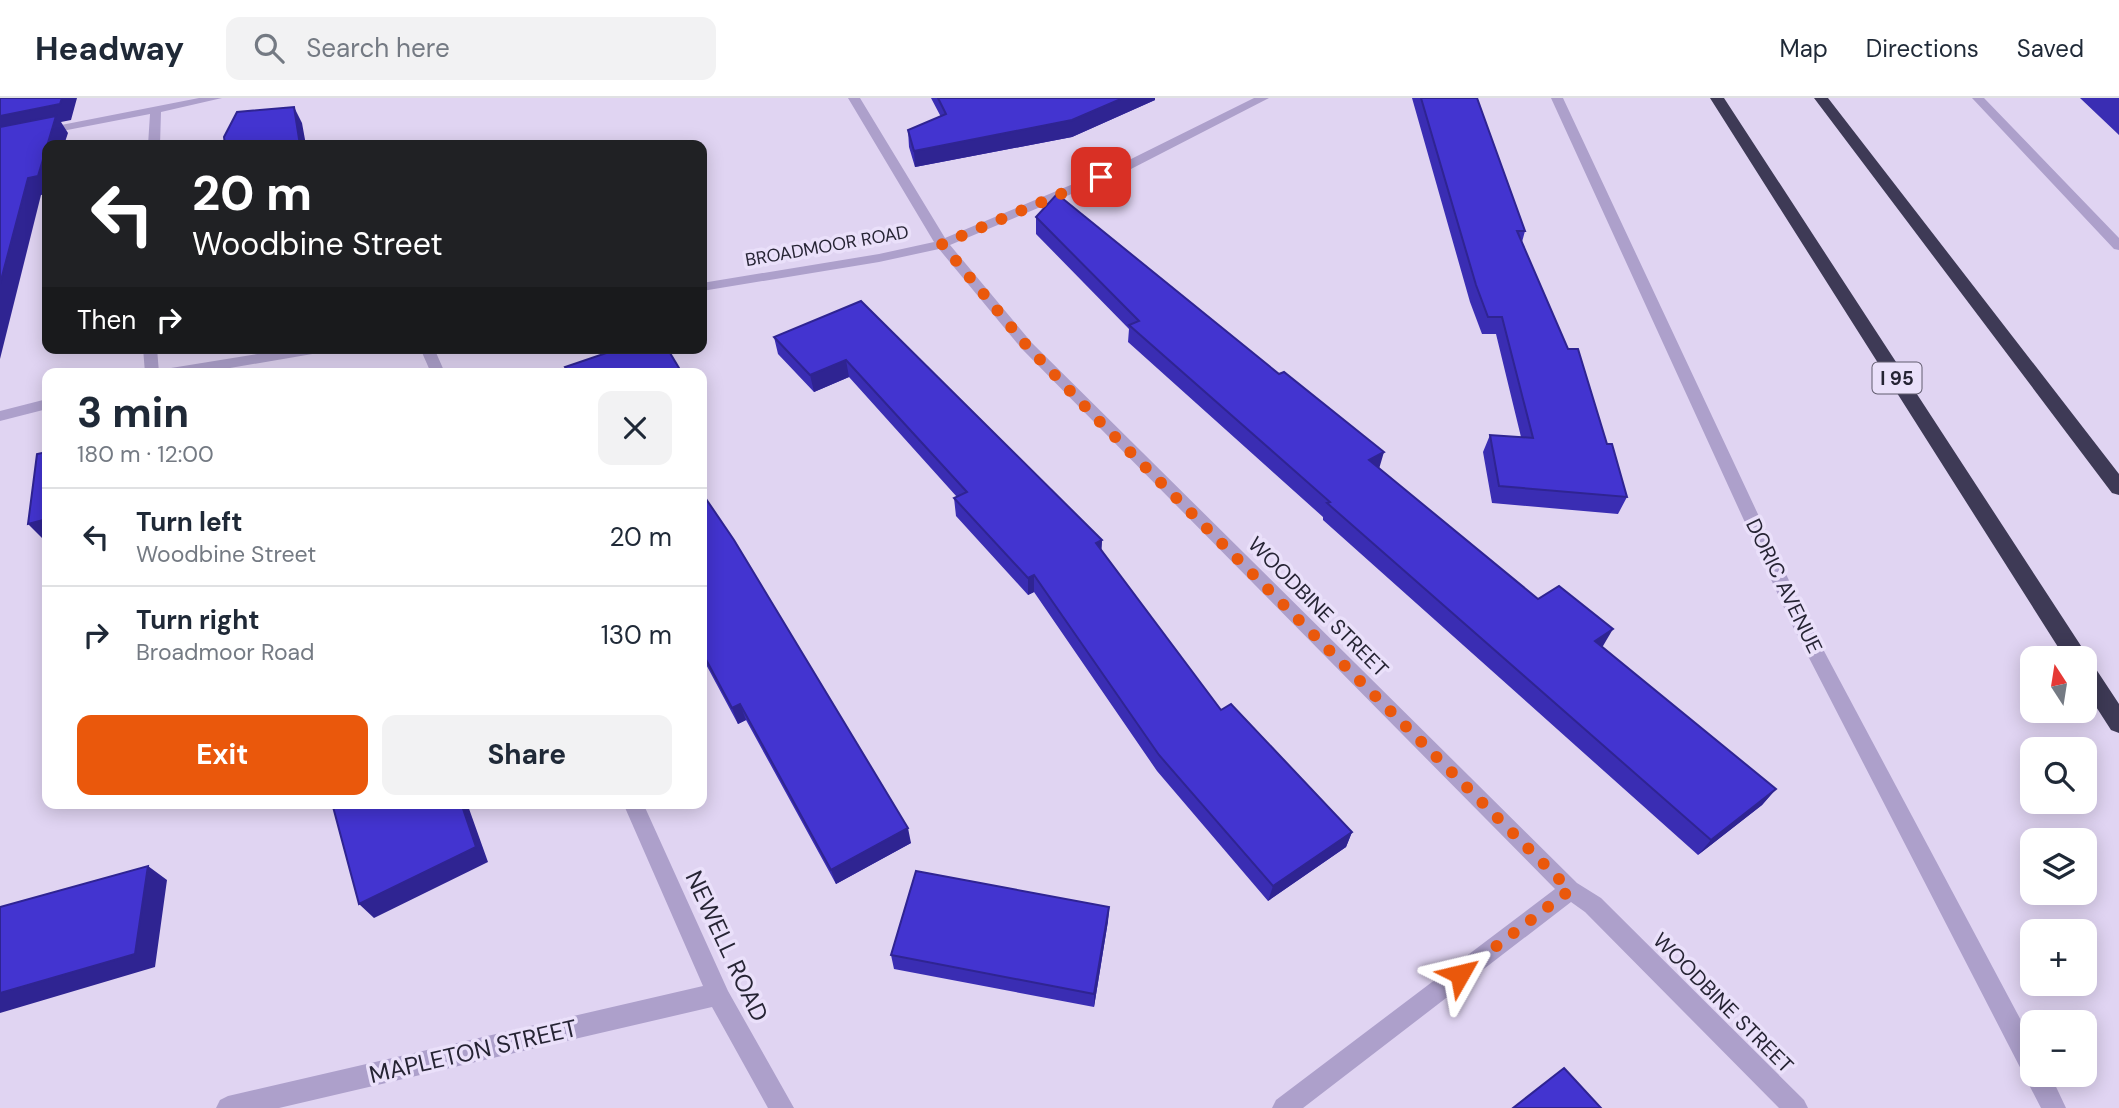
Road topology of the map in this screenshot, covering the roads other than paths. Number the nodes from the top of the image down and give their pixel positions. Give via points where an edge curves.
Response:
1 (216, 98) edge
2 (854, 98) edge
3 (1263, 98) edge
4 (1557, 98) edge
5 (1717, 98) edge
6 (1821, 98) edge
7 (1978, 98) edge
8 (156, 109) junction
9 (0, 140) edge
10 (154, 140) edge
11 (942, 244) junction
12 (2119, 246) edge
13 (707, 286) edge
14 (288, 354) edge
15 (202, 368) edge
16 (42, 405) edge
17 (0, 416) edge
18 (2119, 488) edge
19 (2069, 646) edge
20 (2097, 689) edge
21 (2119, 723) edge
22 (636, 809) edge
23 (1570, 890) junction
24 (718, 993) junction
25 (2020, 1042) edge
26 (2044, 1087) edge
27 (228, 1108) edge
28 (782, 1108) edge
29 (1284, 1108) edge
30 (1796, 1108) edge
31 (2054, 1108) edge

1 - 8 street
2 - 11 street, WOODBINE STREET
3 - 11 street, BROADMOOR ROAD via 1127,166
4 - 25 street, DORIC AVENUE via 1799,621
5 - 19 highway, I 95
6 - 18 highway
7 - 12 street
8 - 9 street
8 - 10 street
11 - 13 street, BROADMOOR ROAD
11 - 23 street, WOODBINE STREET via 1027,346 1097,419
14 - 15 street
16 - 17 street
20 - 21 highway
22 - 24 street, NEWELL ROAD
23 - 29 street
23 - 30 street, WOODBINE STREET via 1593,905
24 - 27 street, MAPLETON STREET
24 - 28 street, NEWELL ROAD
26 - 31 street

